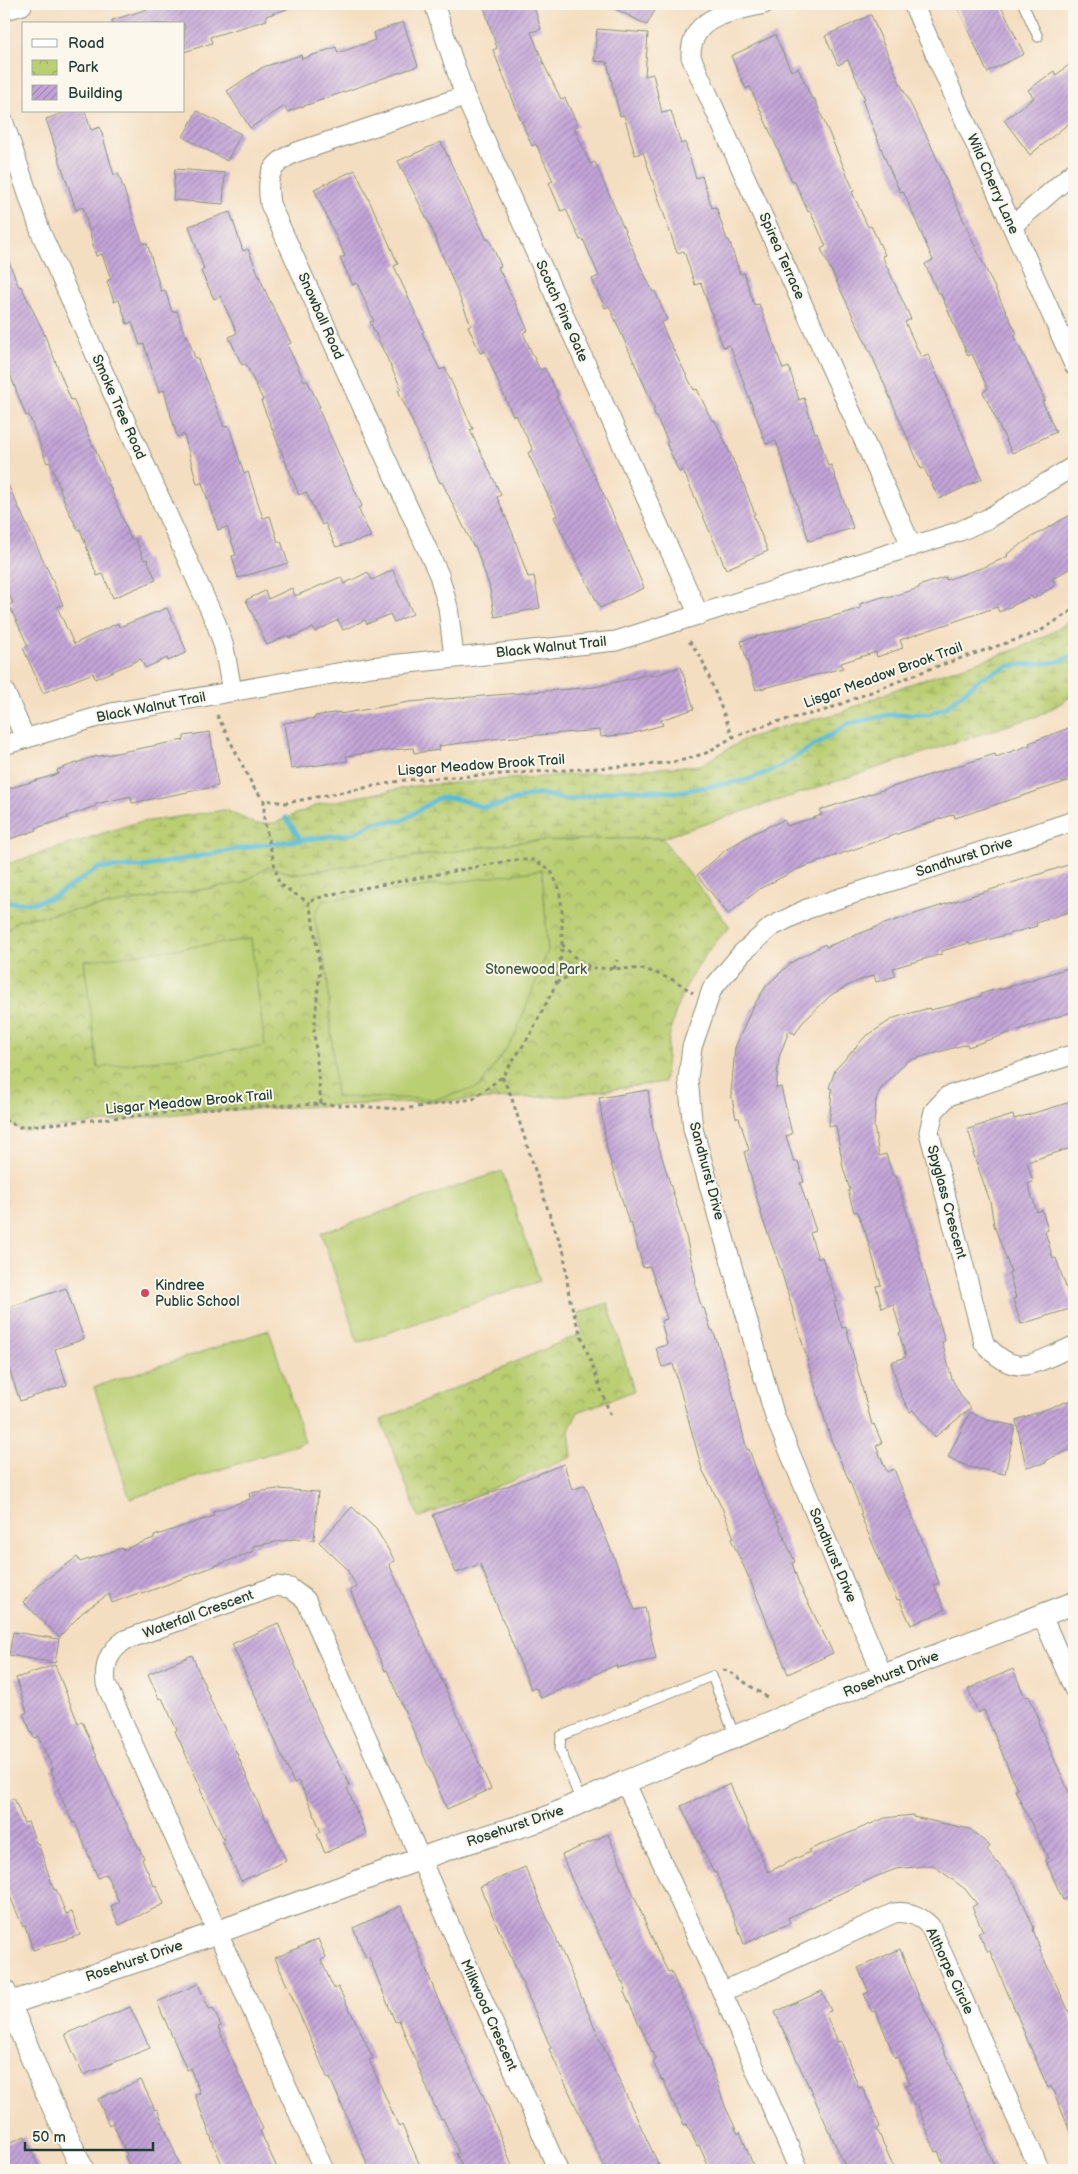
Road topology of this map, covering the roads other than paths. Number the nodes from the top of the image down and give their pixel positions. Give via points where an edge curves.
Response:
1 (21, 4) edge
2 (434, 4) edge
3 (764, 4) edge
4 (913, 4) edge
5 (1023, 4) edge
6 (4, 9) edge
7 (1038, 37) dead end
8 (465, 96) junction
9 (4, 123) edge
10 (1074, 172) edge
11 (1012, 226) junction
12 (1074, 365) edge
13 (1074, 466) edge
14 (912, 547) junction
15 (699, 615) junction
16 (454, 657) junction
17 (4, 690) edge
18 (232, 692) junction
19 (25, 738) junction
20 (4, 745) edge
21 (1074, 821) edge
22 (1074, 1054) edge
23 (1074, 1346) edge
24 (1074, 1603) edge
25 (1042, 1616) junction
26 (883, 1676) junction
27 (1074, 1689) edge
28 (736, 1737) junction
29 (625, 1782) junction
30 (581, 1802) junction
31 (420, 1859) junction
32 (218, 1931) junction
33 (722, 1992) junction
34 (6, 1999) edge
35 (83, 2170) edge
36 (324, 2170) edge
37 (558, 2170) edge
38 (799, 2170) edge
39 (1040, 2170) edge

1 - 6 street
2 - 8 street, Scotch Pine Gate
3 - 14 street, Spirea Terrace via 715,16 696,33 691,57
4 - 11 street, Wild Cherry Lane
5 - 7 lane
8 - 15 street, Scotch Pine Gate
8 - 16 street, Snowball Road via 294,153 279,160 267,183 270,204 438,575 448,607
9 - 18 street, Smoke Tree Road via 41,233 216,623
10 - 11 street
11 - 12 street, Wild Cherry Lane
13 - 14 street, Black Walnut Trail via 987,519
14 - 15 street, Black Walnut Trail
15 - 16 street, Black Walnut Trail via 616,641
16 - 18 street, Black Walnut Trail via 397,663
17 - 19 street
18 - 19 street, Black Walnut Trail via 111,713
19 - 20 street, Black Walnut Trail
21 - 26 street, Sandhurst Drive via 807,909 771,927 742,953 712,989 692,1047 688,1079 693,1129 775,1417
22 - 23 street, Spyglass Crescent via 948,1096 934,1111 928,1132 984,1343 1008,1364 1024,1367
24 - 25 street, Rosehurst Drive
25 - 26 street, Rosehurst Drive
25 - 27 street
26 - 28 street, Rosehurst Drive
28 - 29 street, Rosehurst Drive
28 - 30 lane via 712,1676 560,1736 560,1749
29 - 30 street, Rosehurst Drive
29 - 33 street
30 - 31 street, Rosehurst Drive via 544,1818
31 - 32 street, Rosehurst Drive
31 - 32 street, Waterfall Crescent via 306,1600 290,1588 276,1586 267,1589 125,1640 114,1648 105,1669 106,1684
31 - 37 street, Milkwood Crescent
32 - 34 street, Rosehurst Drive
32 - 36 street
33 - 38 street
33 - 39 street, Althorpe Circle via 894,1913 903,1912 925,1920
34 - 35 street

